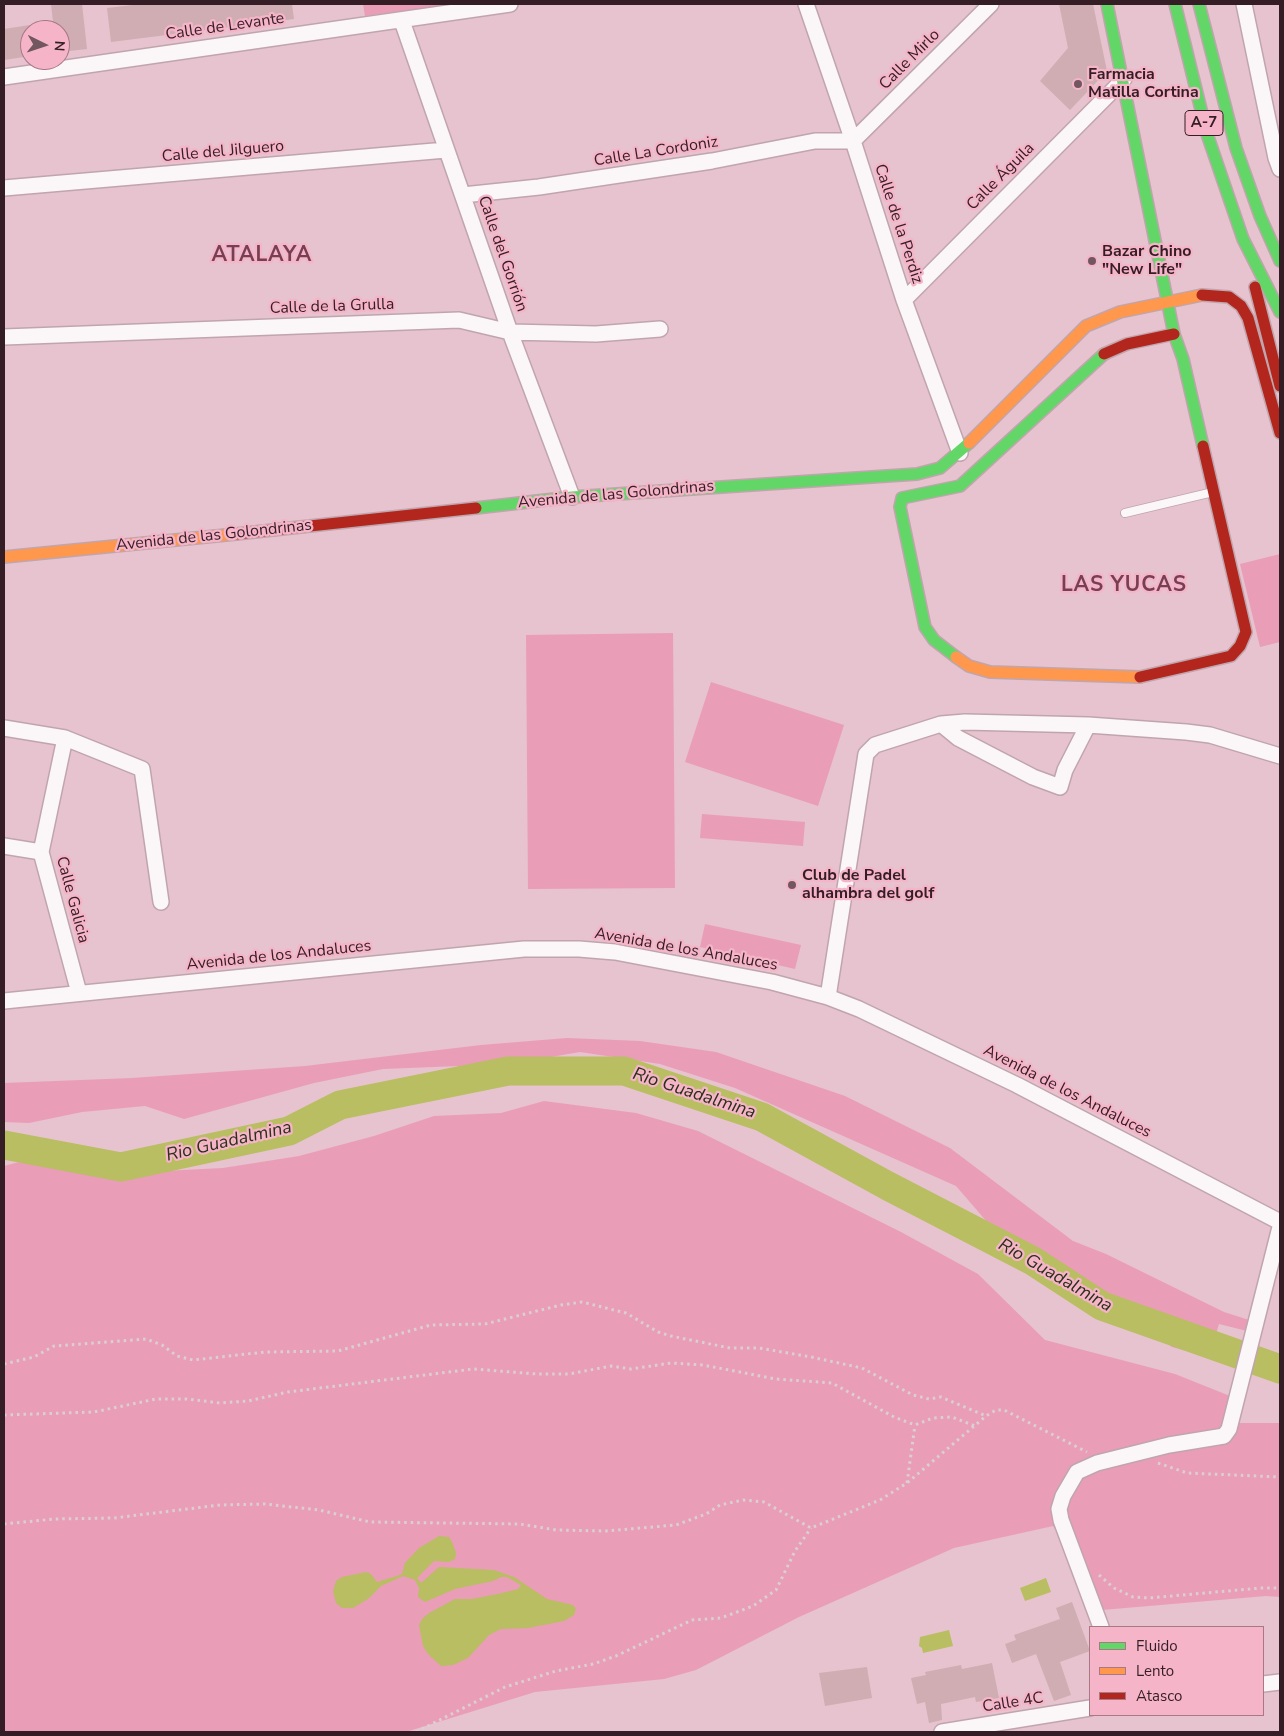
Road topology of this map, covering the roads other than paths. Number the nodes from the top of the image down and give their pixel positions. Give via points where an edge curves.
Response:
1 (510, 4) edge
2 (806, 4) edge
3 (991, 4) edge
4 (1107, 4) edge
5 (1174, 4) edge
6 (1198, 4) edge
7 (1244, 4) edge
8 (402, 20) junction
9 (4, 77) edge
10 (1124, 79) junction
11 (1232, 80) dead end
12 (853, 141) junction
13 (1236, 148) junction
14 (446, 150) junction
15 (1280, 169) edge
16 (4, 188) edge
17 (463, 195) junction
18 (1243, 239) junction
19 (1280, 261) edge
20 (904, 300) junction
21 (1169, 302) junction
22 (1280, 312) edge
23 (660, 330) dead end
24 (510, 332) junction
25 (1174, 334) junction
26 (4, 337) edge
27 (1280, 386) edge
28 (1280, 432) edge
29 (960, 453) junction
30 (1213, 492) junction
31 (572, 497) junction
32 (1125, 513) dead end
33 (4, 557) edge
34 (941, 724) junction
35 (1088, 725) junction
36 (4, 728) edge
37 (65, 738) junction
38 (1280, 756) edge
39 (4, 846) edge
40 (41, 852) junction
41 (161, 902) dead end
42 (79, 994) junction
43 (828, 996) junction
44 (4, 1001) edge
45 (1280, 1222) edge
46 (1280, 1227) edge
47 (1101, 1626) edge
48 (1280, 1682) edge
49 (1264, 1684) edge
50 (1089, 1708) edge
51 (942, 1732) edge

1 - 8 street, Calle de Levante
2 - 12 street, Calle de la Perdiz
3 - 12 street, Calle Mirlo
4 - 10 main road
5 - 18 main road, A-7 via 1207,134
6 - 13 main road, A-7
7 - 15 street
8 - 9 street, Calle de Levante
8 - 14 street, Calle del Gorrión
10 - 20 street, Calle Águila
10 - 21 main road
11 - 13 main road
12 - 17 street, Calle La Cordoniz via 815,141 712,162
12 - 20 street, Calle de la Perdiz
13 - 19 main road, A-7
14 - 16 street, Calle del Jilguero
14 - 17 street, Calle del Gorrión
17 - 24 street, Calle del Gorrión
18 - 22 main road, A-7
18 - 27 main road
20 - 29 street, Calle de la Perdiz
21 - 25 main road
21 - 28 main road, Avenida de las Golondrinas via 1214,294 1229,297 1241,306 1248,318
21 - 29 main road, Avenida de las Golondrinas via 1120,312 1086,326
23 - 24 street, Calle de la Grulla via 596,334
24 - 26 street, Calle de la Grulla via 459,320
24 - 31 street, Calle del Gorrión
25 - 30 main road via 1183,359
25 - 30 main road via 1127,344 1095,361 960,486 902,498 900,507 925,627 934,640 969,666 990,672 1139,677 1231,656 1246,632
29 - 31 main road, Avenida de las Golondrinas via 940,468 916,474
30 - 32 lane
31 - 33 main road, Avenida de las Golondrinas
34 - 35 street
34 - 35 street via 958,738 1060,787
34 - 43 street via 875,745 866,754
35 - 38 street via 1210,735
36 - 37 street
37 - 40 street
37 - 41 street via 142,769
39 - 40 street, Calle Galicia
40 - 42 street, Calle Galicia
42 - 43 street, Avenida de los Andaluces via 524,949 579,949 615,952
42 - 44 street, Avenida de los Andaluces
43 - 45 street, Avenida de los Andaluces via 1017,1086
46 - 47 street via 1229,1429 1224,1436 1169,1444 1097,1463 1077,1472 1063,1496 1059,1509
48 - 49 street
50 - 51 street, Calle 4C

